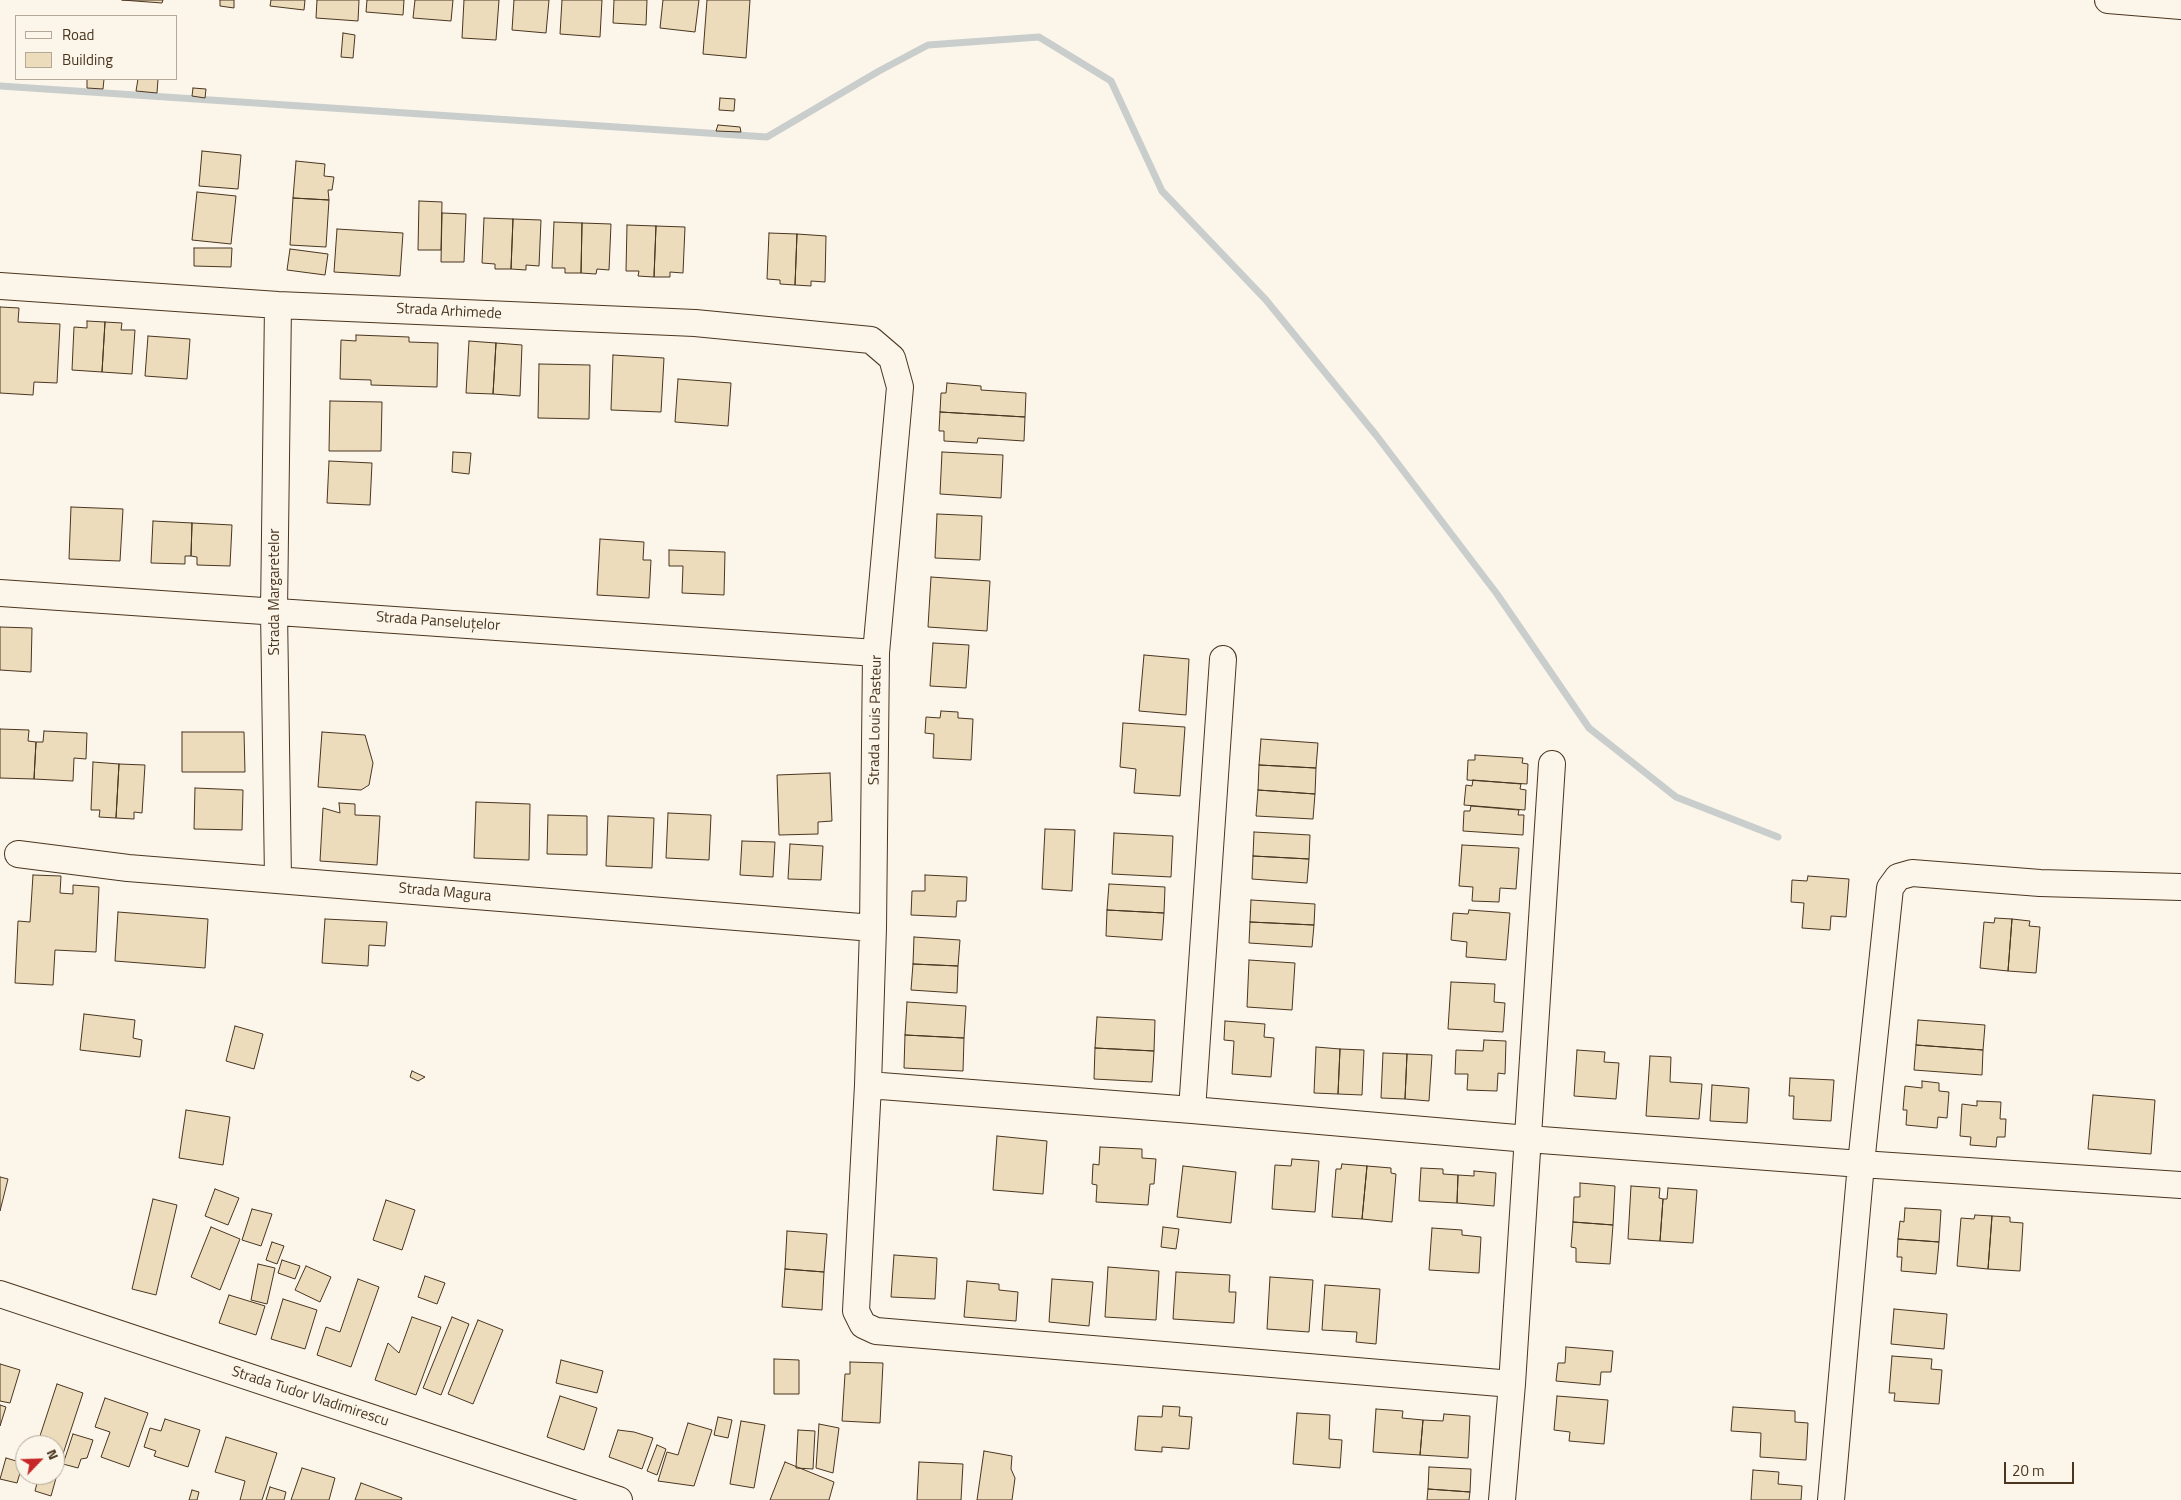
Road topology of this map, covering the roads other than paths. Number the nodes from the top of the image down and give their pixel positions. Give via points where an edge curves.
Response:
1 (2108, 0) edge
2 (2181, 6) edge
3 (0, 286) edge
4 (278, 304) junction
5 (892, 358) joint
6 (0, 593) edge
7 (274, 611) junction
8 (876, 653) junction
9 (1223, 659) dead end
10 (1552, 764) dead end
11 (18, 854) dead end
12 (278, 879) junction
13 (2181, 887) edge
14 (873, 928) junction
15 (868, 1085) junction
16 (1192, 1110) junction
17 (1528, 1139) junction
18 (1861, 1164) junction
19 (2181, 1185) edge
20 (0, 1294) edge
21 (1512, 1384) junction
22 (619, 1500) edge
23 (1502, 1500) edge
24 (1831, 1500) edge

1 - 2 street
3 - 4 street, Strada Arhimede
4 - 5 street, Strada Arhimede via 695,323 871,340
4 - 7 street, Strada Margaretelor
5 - 8 street, Strada Louis Pasteur via 900,387
6 - 7 street, Strada Panseluțelor
7 - 8 street, Strada Panseluțelor
7 - 12 street, Strada Margaretelor
8 - 14 street, Strada Louis Pasteur
9 - 16 street
10 - 17 street
11 - 12 street, Strada Magura via 128,868
12 - 14 street, Strada Magura
13 - 18 street via 2040,883 1912,873 1898,877 1890,888
14 - 15 street, Strada Louis Pasteur
15 - 16 street
15 - 21 street, Strada Louis Pasteur via 856,1311 862,1325 876,1331 896,1333
16 - 17 street
17 - 18 street
17 - 21 street
18 - 19 street
18 - 24 street
20 - 22 street, Strada Tudor Vladimirescu
21 - 23 street

